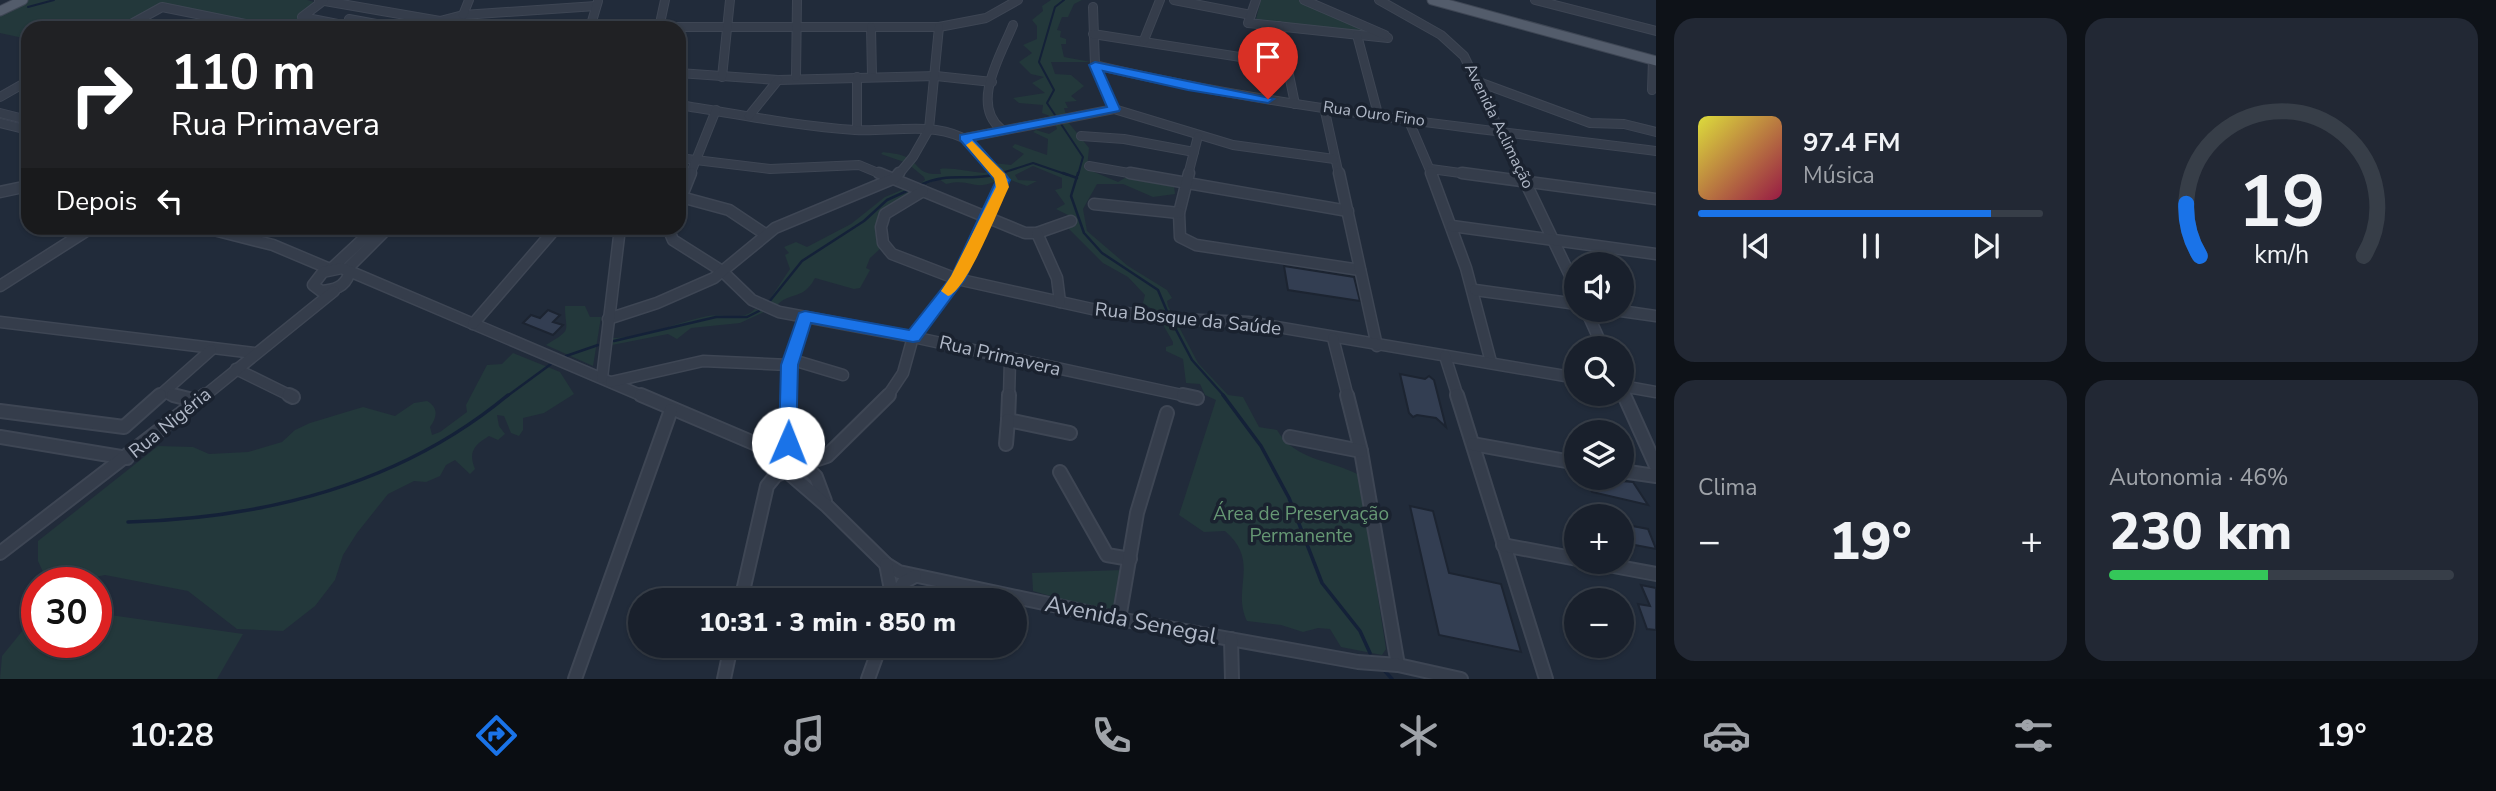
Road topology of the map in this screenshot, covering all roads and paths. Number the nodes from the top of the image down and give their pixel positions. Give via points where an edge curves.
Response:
1 (23, 0) edge
2 (321, 0) edge
3 (380, 0) edge
4 (469, 0) edge
5 (665, 0) edge
6 (730, 0) edge
7 (797, 0) edge
8 (1018, 0) edge
9 (1160, 0) edge
10 (1174, 0) edge
11 (1256, 0) edge
12 (1304, 0) edge
13 (1379, 0) edge
14 (1432, 0) edge
15 (1535, 0) edge
16 (597, 3) edge
17 (1093, 8) dead end
18 (1, 11) edge
19 (317, 13) dead end
20 (404, 13) junction
21 (463, 15) junction
22 (1249, 19) junction
23 (354, 20) joint
24 (137, 21) edge
25 (229, 21) edge
26 (313, 21) edge
27 (360, 21) edge
28 (592, 21) edge
29 (660, 21) edge
30 (1013, 25) dead end
31 (727, 26) junction
32 (796, 26) junction
33 (1279, 26) junction
34 (686, 27) edge
35 (871, 27) junction
36 (939, 27) junction
37 (1656, 31) edge
38 (1093, 34) junction
39 (1357, 35) junction
40 (1144, 40) junction
41 (1655, 61) edge
42 (1286, 64) junction
43 (1095, 65) junction
44 (686, 74) edge
45 (857, 76) junction
46 (872, 76) junction
47 (936, 76) junction
48 (722, 77) junction
49 (796, 78) junction
50 (778, 80) junction
51 (1476, 81) junction
52 (992, 82) junction
53 (21, 85) edge
54 (1652, 90) dead end
55 (0, 97) edge
56 (1295, 104) junction
57 (686, 106) edge
58 (1324, 107) junction
59 (1114, 109) junction
60 (716, 110) junction
61 (0, 113) edge
62 (1378, 114) junction
63 (749, 116) junction
64 (21, 118) edge
65 (1408, 119) junction
66 (0, 123) edge
67 (21, 128) edge
68 (929, 129) junction
69 (858, 130) junction
70 (1001, 130) junction
71 (1500, 131) junction
72 (1656, 132) edge
73 (1081, 136) dead end
74 (1198, 136) junction
75 (965, 138) junction
76 (1656, 151) edge
77 (1194, 152) junction
78 (1334, 159) junction
79 (686, 160) edge
80 (696, 161) junction
81 (1089, 166) dead end
82 (1431, 169) junction
83 (895, 178) junction
84 (1526, 182) junction
85 (1185, 184) junction
86 (686, 185) edge
87 (21, 188) edge
88 (923, 191) junction
89 (0, 192) edge
90 (1656, 199) edge
91 (686, 201) edge
92 (1094, 204) dead end
93 (1348, 211) junction
94 (1179, 214) junction
95 (986, 219) junction
96 (1071, 221) dead end
97 (1452, 226) junction
98 (1037, 233) junction
99 (765, 234) junction
100 (80, 235) edge
101 (230, 235) edge
102 (367, 235) edge
103 (381, 235) edge
104 (550, 235) edge
105 (619, 235) edge
106 (671, 235) edge
107 (1554, 240) junction
108 (1656, 254) edge
109 (304, 257) junction
110 (1564, 262) edge
111 (331, 269) junction
112 (1360, 270) junction
113 (722, 271) junction
114 (347, 272) junction
115 (957, 279) junction
116 (368, 281) junction
117 (315, 285) junction
118 (0, 286) edge
119 (340, 287) junction
120 (1475, 290) junction
121 (1060, 302) junction
122 (1564, 302) edge
123 (1634, 313) edge
124 (302, 316) junction
125 (1656, 316) edge
126 (805, 317) junction
127 (608, 319) junction
128 (0, 322) edge
129 (473, 324) junction
130 (913, 337) junction
131 (1333, 338) junction
132 (1377, 346) junction
133 (211, 350) junction
134 (254, 353) junction
135 (1445, 356) junction
136 (1010, 360) junction
137 (1491, 362) junction
138 (791, 363) junction
139 (236, 369) junction
140 (843, 375) dead end
141 (1564, 376) edge
142 (607, 380) junction
143 (1634, 390) edge
144 (1656, 392) edge
145 (165, 393) junction
146 (293, 397) dead end
147 (1198, 398) dead end
148 (197, 401) junction
149 (1630, 406) edge
150 (0, 411) edge
151 (671, 411) junction
152 (1167, 413) dead end
153 (1008, 420) junction
154 (1070, 433) dead end
155 (0, 437) edge
156 (1290, 437) dead end
157 (1006, 444) dead end
158 (1472, 444) junction
159 (1361, 451) junction
160 (827, 456) junction
161 (127, 458) junction
162 (1564, 461) edge
163 (782, 464) junction
164 (803, 464) junction
165 (1656, 466) edge
166 (1060, 472) dead end
167 (1634, 473) edge
168 (1656, 476) edge
169 (816, 477) junction
170 (801, 483) junction
171 (827, 506) junction
172 (1503, 545) junction
173 (0, 553) edge
174 (1564, 557) edge
175 (1130, 559) junction
176 (886, 565) junction
177 (1634, 571) edge
178 (1656, 575) edge
179 (915, 576) junction
180 (744, 588) edge
181 (892, 588) edge
182 (900, 588) edge
183 (1119, 619) junction
184 (1231, 639) junction
185 (728, 658) edge
186 (876, 658) edge
187 (1398, 665) junction
188 (575, 679) edge
189 (723, 679) edge
190 (868, 679) edge
191 (1232, 679) edge
192 (1461, 679) edge
193 (1546, 679) edge

1 - 18 main road
2 - 20 street
2 - 26 street via 302,17
3 - 20 street
4 - 21 street
5 - 29 street
6 - 31 street
7 - 32 street
8 - 36 street via 986,18
9 - 40 street
10 - 22 street
11 - 22 street
12 - 39 street via 1388,38
13 - 51 street, Avenida Aclimação via 1451,42
14 - 41 main road
15 - 37 street
16 - 21 street
16 - 28 street
17 - 38 street
19 - 23 street
20 - 21 street via 440,21
22 - 33 street
23 - 27 street
24 - 25 street via 162,7
30 - 52 street
31 - 32 street
31 - 34 street
31 - 48 street
32 - 35 street
32 - 49 street
33 - 39 street
33 - 42 street
35 - 36 street
35 - 46 street
36 - 47 street
38 - 40 street
38 - 43 street
39 - 62 street
40 - 42 street
41 - 54 street
42 - 56 street
43 - 56 street, Rua Ouro Fino via 1188,87
43 - 59 street
44 - 48 street
45 - 46 street
45 - 49 street
45 - 69 street
46 - 47 street
47 - 52 street
47 - 68 street
48 - 50 street
49 - 50 street
50 - 63 street
51 - 71 street, Avenida Aclimação
51 - 72 street via 1590,123 1624,124
52 - 70 street via 986,110
53 - 55 street
56 - 58 street, Rua Ouro Fino
57 - 60 street
58 - 62 street, Rua Ouro Fino
58 - 78 street
59 - 70 street
59 - 74 street
60 - 63 street
60 - 80 street
61 - 64 street
62 - 65 street, Rua Ouro Fino
63 - 69 street
65 - 71 street, Rua Ouro Fino
65 - 82 street
66 - 67 street
68 - 69 street
68 - 75 street
68 - 83 street
70 - 75 street
71 - 76 street, Rua Ouro Fino
71 - 84 street, Avenida Aclimação
73 - 77 street
74 - 77 street
74 - 78 street
75 - 95 street via 1003,180
77 - 85 street
78 - 93 street
79 - 80 street
80 - 83 street via 770,169 859,165
80 - 86 street
81 - 85 street
82 - 84 street
82 - 97 street
83 - 88 street
83 - 99 street
84 - 90 street
84 - 107 street, Avenida Aclimação
85 - 93 street
85 - 94 street
87 - 89 street
88 - 95 street
88 - 115 street, Rua Bosque da Saúde via 885,214 883,243 904,261
91 - 99 street via 729,210
92 - 94 street
93 - 112 street
94 - 112 street via 1180,237 1196,245
95 - 98 street
95 - 115 street
96 - 98 street
97 - 107 street
97 - 120 street
98 - 121 street via 1057,278
99 - 113 street
100 - 118 street
101 - 109 street
102 - 111 street
103 - 114 street, Rua Nigéria
104 - 129 street
105 - 127 street
106 - 113 street, Rua Primavera
107 - 108 street
107 - 110 street, Avenida Aclimação
109 - 111 street
109 - 117 street
111 - 114 street
111 - 117 street
112 - 132 street
113 - 126 street, Rua Primavera via 764,307
113 - 127 street via 685,292
114 - 116 street, Avenida Senegal
114 - 119 street, Rua Nigéria
115 - 121 street, Rua Bosque da Saúde
115 - 130 street
116 - 119 street
116 - 129 street, Avenida Senegal
117 - 119 street
117 - 124 street
119 - 124 street, Rua Nigéria
120 - 122 street
120 - 137 street
121 - 131 street, Rua Bosque da Saúde via 1158,317 1248,322
123 - 125 street
124 - 134 street, Rua Nigéria
126 - 130 street, Rua Primavera
126 - 138 street
127 - 142 street
128 - 133 street
129 - 142 street, Avenida Senegal
130 - 136 street, Rua Primavera
130 - 160 street via 892,392
131 - 132 street, Rua Bosque da Saúde
131 - 159 street
132 - 135 street, Rua Bosque da Saúde
133 - 134 street
133 - 145 street
134 - 139 street, Rua Nigéria
135 - 137 street, Rua Bosque da Saúde
135 - 158 street
136 - 147 street, Rua Primavera
136 - 153 street
137 - 141 street, Rua Bosque da Saúde
138 - 140 street
138 - 142 street via 703,361
138 - 163 street
139 - 146 street
139 - 148 street, Rua Nigéria
142 - 151 street, Avenida Senegal
143 - 144 street
145 - 148 street
145 - 150 street via 124,427
148 - 161 street, Rua Nigéria
149 - 165 street
151 - 163 street, Avenida Senegal via 760,448
151 - 188 street
152 - 175 street via 1137,513
153 - 154 street
153 - 157 street
155 - 161 street
156 - 159 street
158 - 162 street
158 - 172 street
159 - 187 street
160 - 164 street
160 - 169 street
161 - 173 street, Rua Nigéria
163 - 164 street, Avenida Senegal
163 - 170 street, Avenida Senegal
163 - 180 street via 767,486
164 - 169 street, Avenida Senegal
166 - 175 street via 1107,555
167 - 168 street
169 - 170 street
169 - 171 street, Avenida Senegal
170 - 171 street, Avenida Senegal
171 - 176 street, Avenida Senegal
172 - 174 street
172 - 193 street
175 - 183 street
176 - 179 street, Avenida Senegal
176 - 181 street
177 - 178 street
179 - 182 street
179 - 183 street, Avenida Senegal
183 - 184 street, Avenida Senegal
184 - 187 street, Avenida Senegal
184 - 191 street
185 - 189 street
186 - 190 street
187 - 192 street, Avenida Senegal

